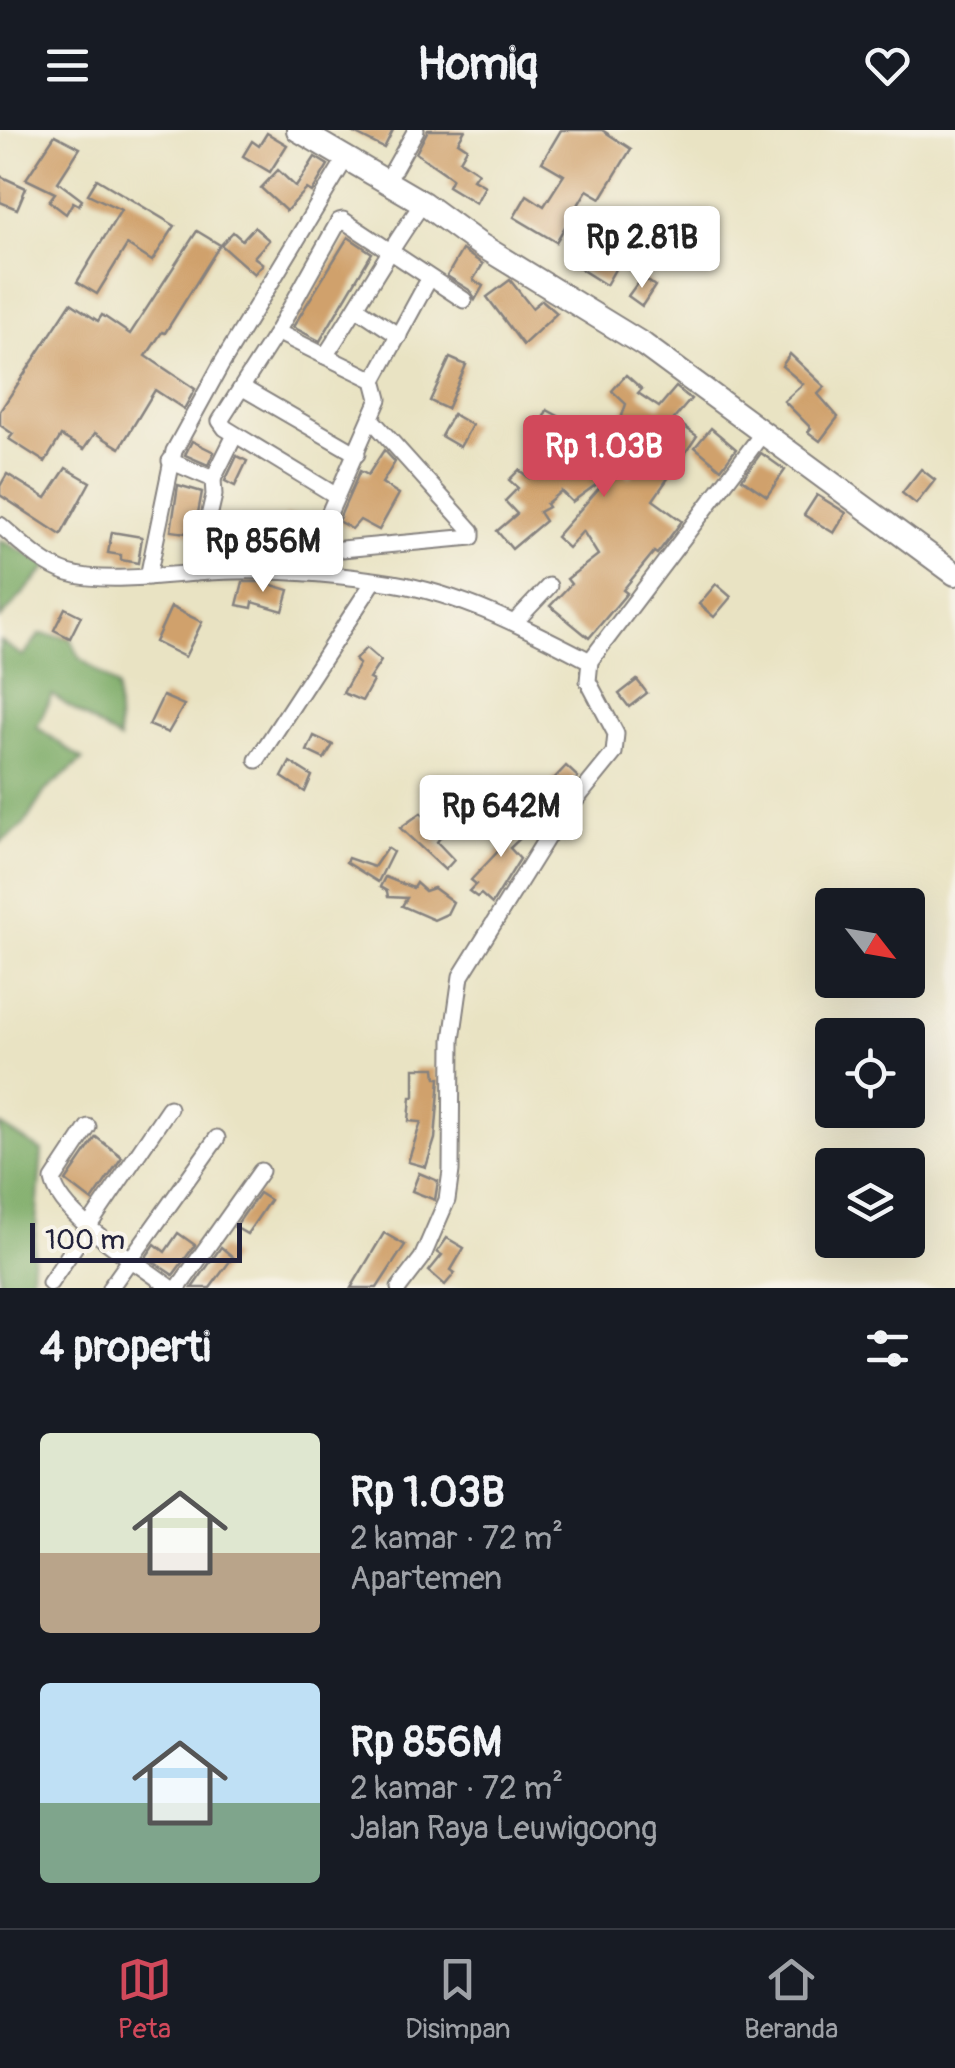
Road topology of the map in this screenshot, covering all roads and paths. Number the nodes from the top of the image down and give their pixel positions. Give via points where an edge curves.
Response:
1 (298, 130) edge
2 (416, 130) edge
3 (346, 158) junction
4 (386, 183) junction
5 (423, 203) junction
6 (388, 250) junction
7 (429, 279) junction
8 (464, 300) dead end
9 (358, 308) junction
10 (277, 332) junction
11 (398, 336) junction
12 (325, 356) junction
13 (374, 380) junction
14 (243, 388) junction
15 (372, 420) junction
16 (235, 434) junction
17 (762, 434) junction
18 (356, 454) junction
19 (170, 461) junction
20 (213, 479) junction
21 (335, 495) junction
22 (0, 525) edge
23 (196, 573) junction
24 (955, 574) edge
25 (148, 576) junction
26 (374, 581) junction
27 (549, 586) dead end
28 (514, 622) junction
29 (590, 661) junction
30 (257, 760) dead end
31 (169, 1108) dead end
32 (88, 1127) dead end
33 (217, 1138) dead end
34 (261, 1171) dead end
35 (88, 1227) junction
36 (131, 1257) junction
37 (50, 1282) dead end
38 (110, 1288) edge
39 (171, 1288) edge
40 (178, 1288) edge
41 (399, 1288) edge

1 - 3 main road
2 - 4 street
3 - 4 main road
3 - 19 street
4 - 5 main road
5 - 6 street
5 - 17 main road via 644,346
6 - 7 street
6 - 9 street
6 - 10 street via 340,220
7 - 8 street
7 - 11 street
9 - 11 street
9 - 12 street
10 - 12 street
10 - 14 street
11 - 13 street
12 - 13 street
13 - 15 street via 379,399
14 - 16 street via 220,419
14 - 18 street
15 - 18 street
15 - 21 street via 472,537 324,548 316,542 318,532
16 - 20 street
16 - 21 street
17 - 24 main road
17 - 29 street
18 - 21 street
19 - 20 street
19 - 25 street
20 - 23 street
22 - 25 street via 72,574
23 - 25 street
23 - 26 street
26 - 28 street
26 - 30 street
27 - 28 street
28 - 29 street
29 - 41 street via 588,680 616,734 614,754 553,828 461,976 447,1200 422,1258
31 - 35 street
32 - 35 street via 53,1180 56,1193
33 - 36 street
34 - 40 street
35 - 36 street
35 - 37 street
36 - 38 street
36 - 39 street

